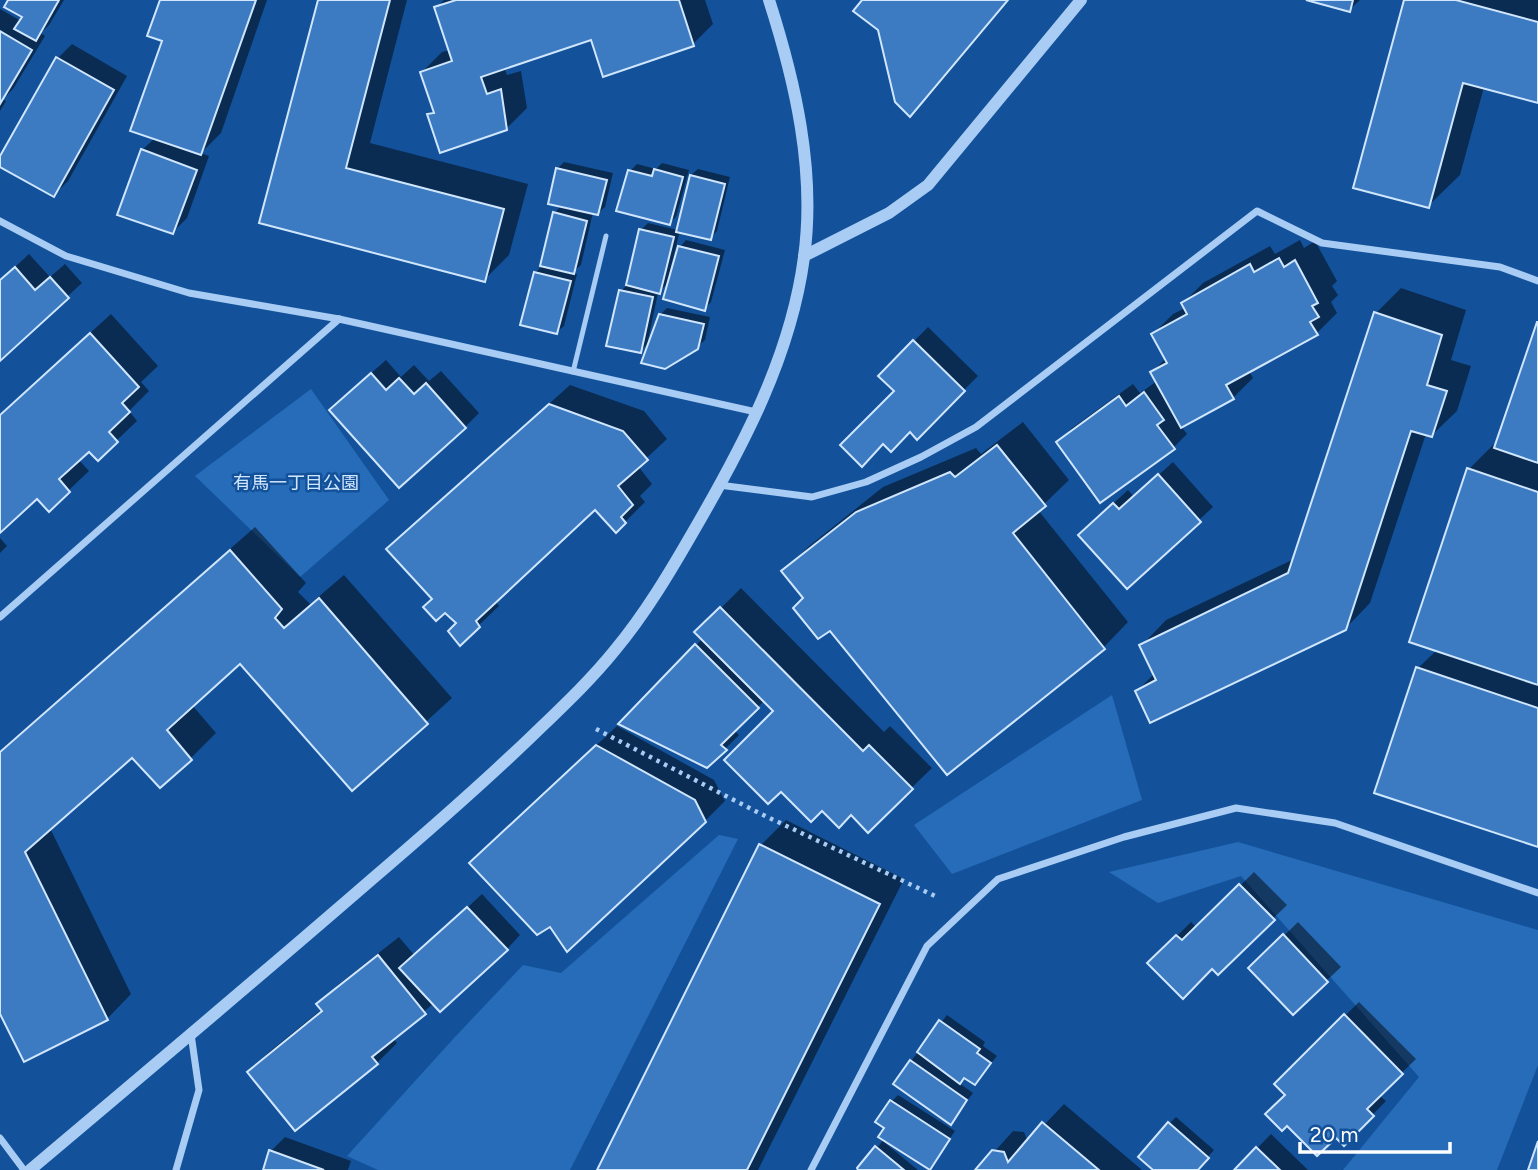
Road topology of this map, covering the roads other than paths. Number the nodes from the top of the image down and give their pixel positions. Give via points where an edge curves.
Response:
1 (769, 0) edge
2 (1081, 0) edge
3 (0, 221) edge
4 (606, 236) dead end
5 (804, 256) junction
6 (1538, 281) edge
7 (339, 319) junction
8 (573, 372) junction
9 (756, 412) junction
10 (719, 485) junction
11 (0, 617) edge
12 (1538, 893) edge
13 (191, 1034) junction
14 (0, 1138) edge
15 (27, 1170) edge
16 (176, 1170) edge
17 (811, 1170) edge

1 - 5 street via 802,132 807,209
2 - 5 street via 928,185 889,213
3 - 7 street via 66,256 189,293
4 - 8 lane
5 - 9 street via 793,316
6 - 10 street via 1500,267 1322,243 1257,211 976,427 921,457 866,482 812,497
7 - 8 street
7 - 11 street
8 - 9 street
9 - 10 street
10 - 13 street via 663,583 616,649 574,696 406,850
12 - 17 street via 1335,823 1236,808 1124,837 998,879 927,946
13 - 15 street
13 - 16 street via 199,1090
14 - 15 street

